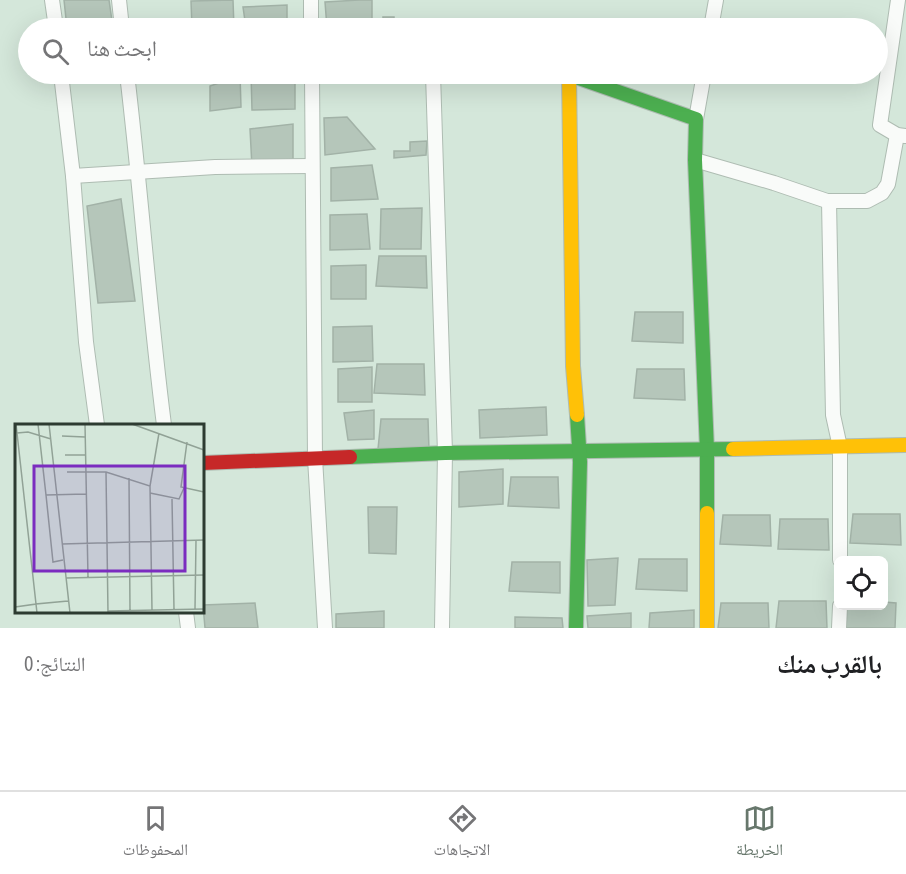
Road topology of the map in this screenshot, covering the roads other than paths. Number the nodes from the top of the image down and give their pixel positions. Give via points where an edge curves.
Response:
1 (52, 0) edge
2 (119, 0) edge
3 (311, 0) edge
4 (716, 0) edge
5 (898, 0) edge
6 (55, 18) edge
7 (121, 18) edge
8 (311, 18) edge
9 (713, 18) edge
10 (888, 69) edge
11 (62, 84) edge
12 (129, 84) edge
13 (312, 84) edge
14 (433, 84) edge
15 (568, 84) edge
16 (596, 84) edge
17 (702, 84) edge
18 (886, 84) edge
19 (696, 119) junction
20 (902, 135) edge
21 (695, 160) junction
22 (312, 166) junction
23 (139, 172) junction
24 (73, 176) junction
25 (829, 201) junction
26 (97, 424) edge
27 (164, 424) edge
28 (906, 445) edge
29 (840, 447) junction
30 (707, 450) junction
31 (579, 452) junction
32 (445, 453) junction
33 (315, 458) junction
34 (204, 463) edge
35 (840, 556) edge
36 (840, 610) edge
37 (186, 613) edge
38 (188, 628) edge
39 (325, 628) edge
40 (442, 628) edge
41 (576, 628) edge
42 (707, 628) edge
43 (839, 628) edge

1 - 6 street
2 - 7 street
3 - 8 street
4 - 9 street
5 - 10 street
11 - 24 street
12 - 23 street
13 - 22 street
14 - 32 street
15 - 31 street via 573,366
16 - 19 street
17 - 19 street
18 - 20 street via 880,125
19 - 21 street
20 - 25 street via 882,194 867,201
21 - 25 street
21 - 30 street
22 - 23 street
22 - 33 street
23 - 24 street
23 - 27 street
24 - 26 street
25 - 29 street via 833,416
28 - 29 street
29 - 30 street
29 - 35 street
30 - 31 street
30 - 42 street
31 - 32 street
31 - 41 street
32 - 33 street
32 - 40 street
33 - 34 street
33 - 39 street
36 - 43 street
37 - 38 street

